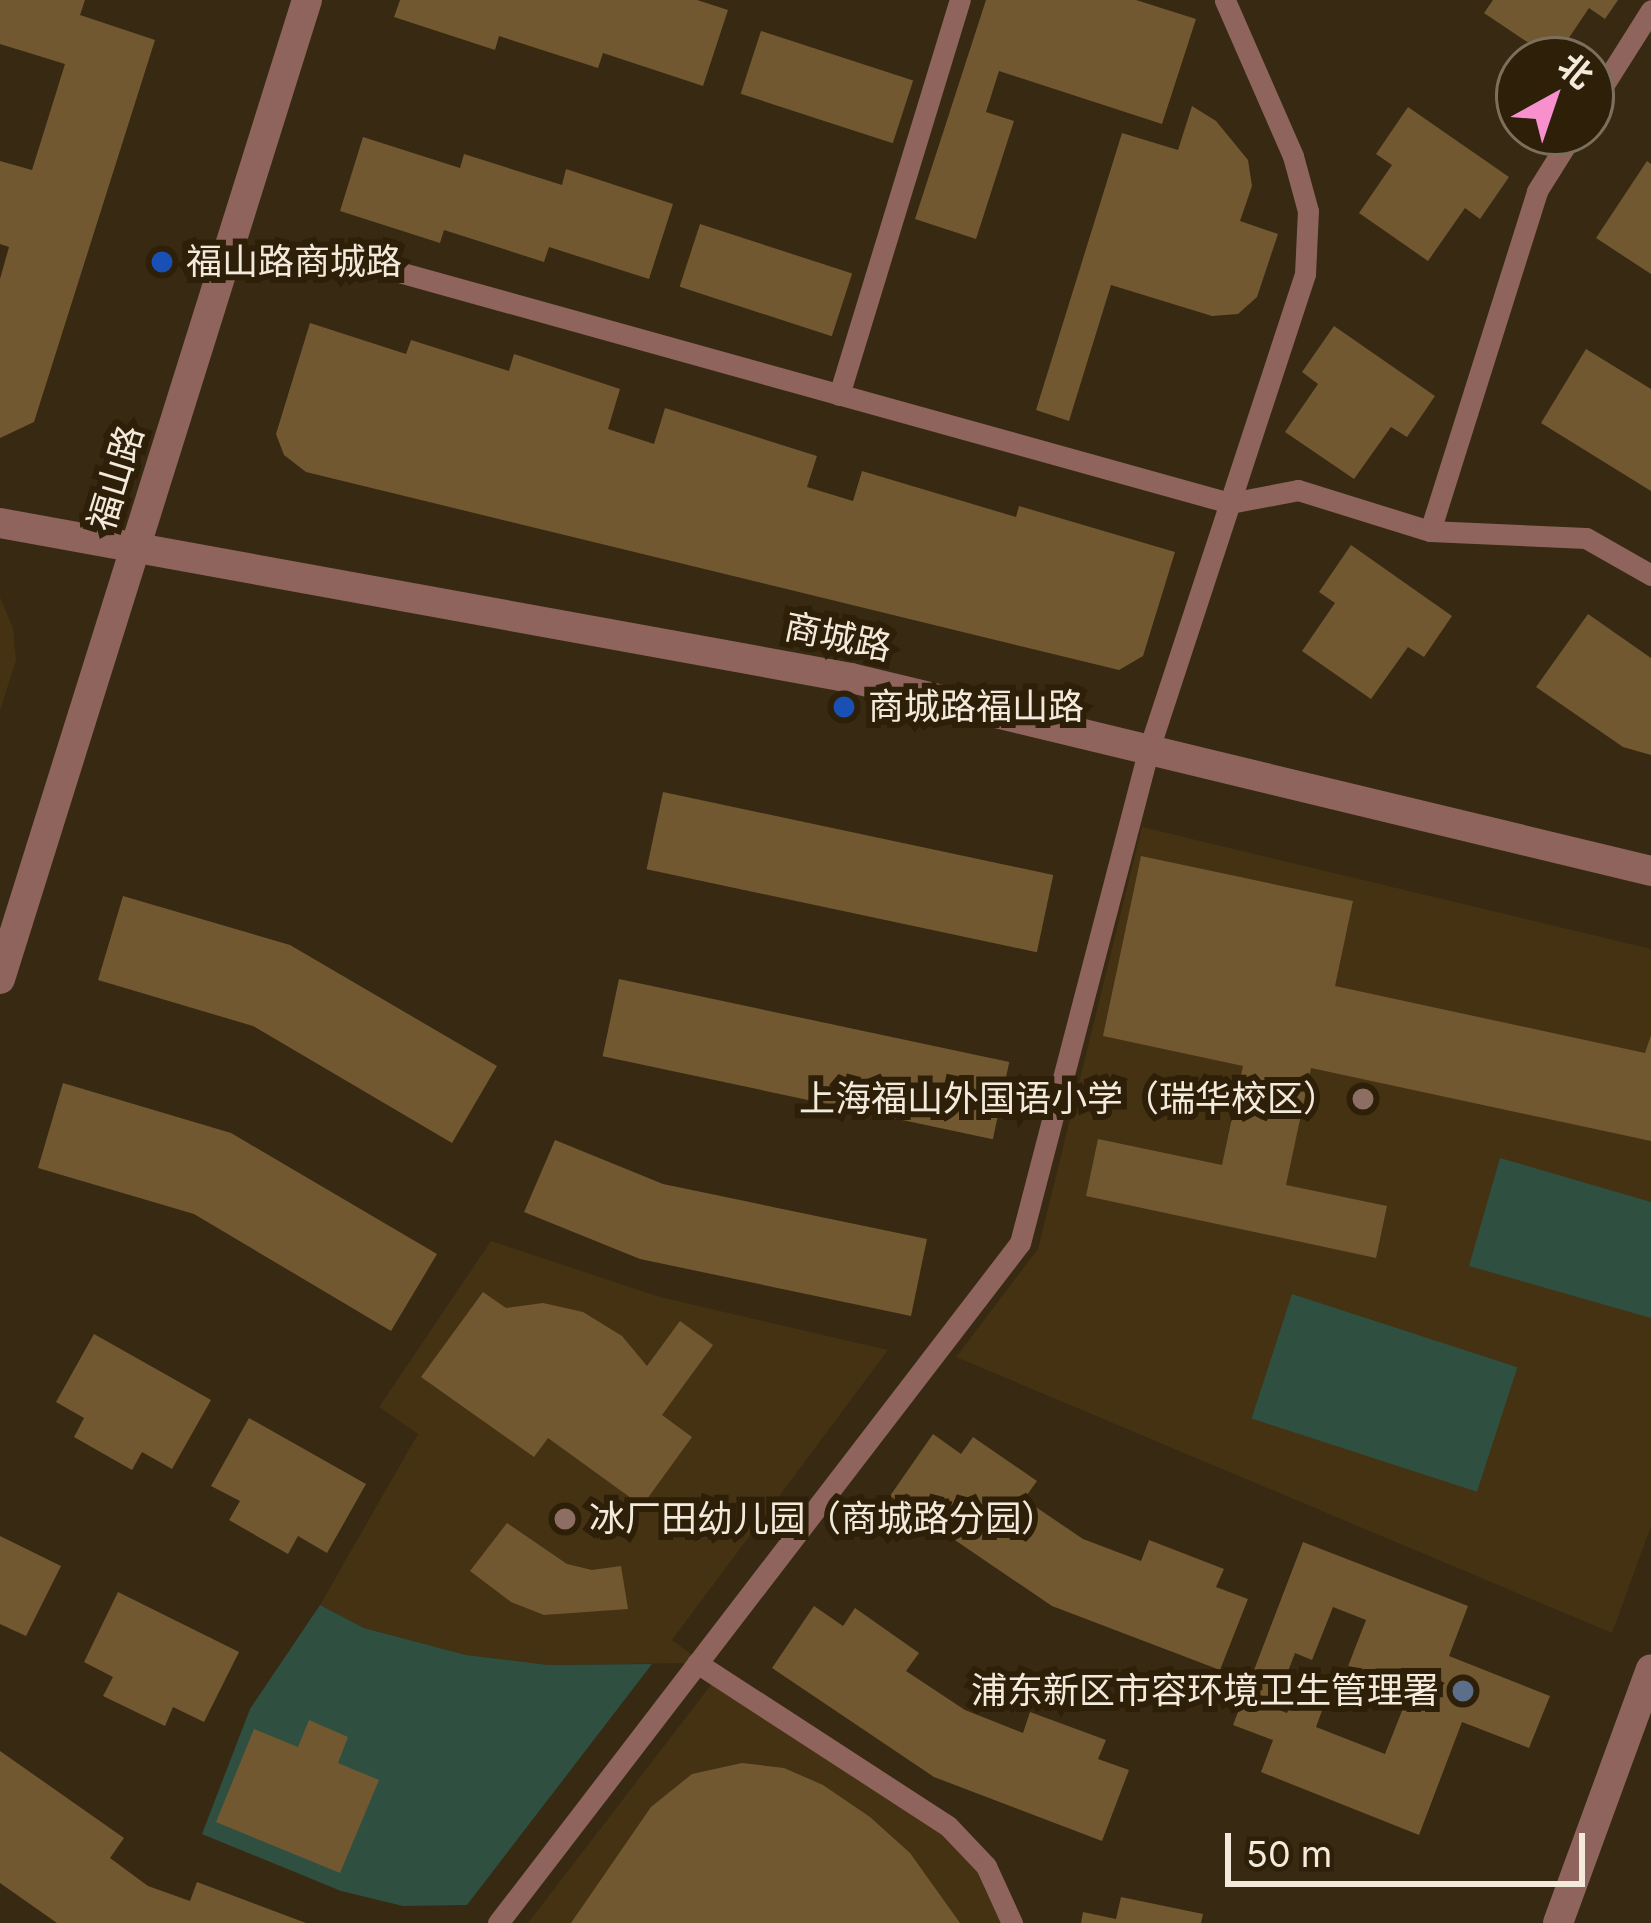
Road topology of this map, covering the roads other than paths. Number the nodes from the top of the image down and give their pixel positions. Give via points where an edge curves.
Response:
1 (307, 0) edge
2 (960, 0) edge
3 (1225, 0) edge
4 (1651, 10) edge
5 (1615, 67) edge
6 (1559, 156) edge
7 (334, 254) dead end
8 (838, 394) junction
9 (1230, 503) junction
10 (0, 523) edge
11 (1430, 531) junction
12 (135, 548) junction
13 (1651, 575) edge
14 (1148, 752) junction
15 (1651, 871) edge
16 (0, 979) edge
17 (698, 1663) junction
18 (1651, 1669) edge
19 (498, 1923) edge
20 (1012, 1923) edge
21 (1558, 1923) edge

1 - 12 street, 福山路
2 - 8 lane
3 - 9 lane via 1308,211 1305,274
4 - 5 lane
6 - 11 lane via 1537,191
7 - 8 lane
8 - 9 lane
9 - 11 lane via 1298,490
9 - 14 lane
10 - 12 street, 商城路
11 - 13 lane via 1586,538
12 - 14 street, 商城路 via 851,678
12 - 16 street, 福山路
14 - 15 street, 商城路
14 - 17 lane via 1020,1243
17 - 19 lane
17 - 20 lane via 948,1826 986,1866
18 - 21 street

